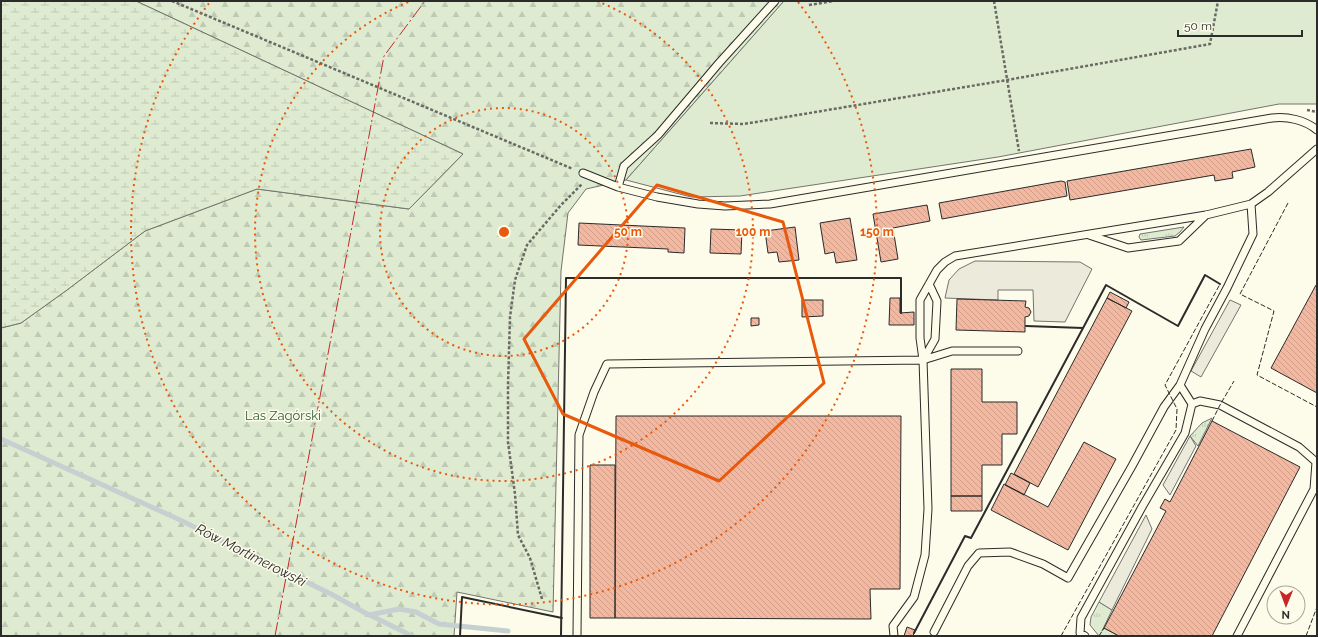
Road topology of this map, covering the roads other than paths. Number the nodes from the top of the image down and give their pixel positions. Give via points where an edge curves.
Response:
1 (775, 1) edge
2 (1317, 130) edge
3 (1317, 149) edge
4 (583, 173) road end
5 (618, 187) junction
6 (1251, 204) junction
7 (1206, 214) junction
8 (1087, 234) junction
9 (929, 284) junction
10 (1018, 351) dead end
11 (923, 360) junction
12 (1180, 385) junction
13 (1192, 404) junction
14 (934, 632) dead end
15 (577, 636) edge
16 (894, 636) edge
17 (1085, 636) edge
18 (1237, 636) edge

1 - 5 lane via 658,135 624,166
2 - 5 lane via 1291,118 1272,118 770,204 698,204
3 - 6 lane
4 - 5 lane
6 - 7 lane
6 - 12 lane via 1252,234
7 - 8 lane
7 - 8 lane via 1179,241 1128,248
8 - 9 lane via 955,256 937,270
9 - 11 lane via 920,300
9 - 11 lane via 936,301 935,339
10 - 11 lane via 952,351
11 - 15 lane via 607,364 579,435
11 - 16 lane via 928,509 925,555 914,597 893,626
12 - 13 lane
12 - 14 lane via 1164,407 1068,578 1043,564 1010,552 980,553 968,566
13 - 17 lane via 1185,433 1081,618 1080,633
13 - 18 lane via 1200,401 1220,405 1299,447 1316,462 1314,489

